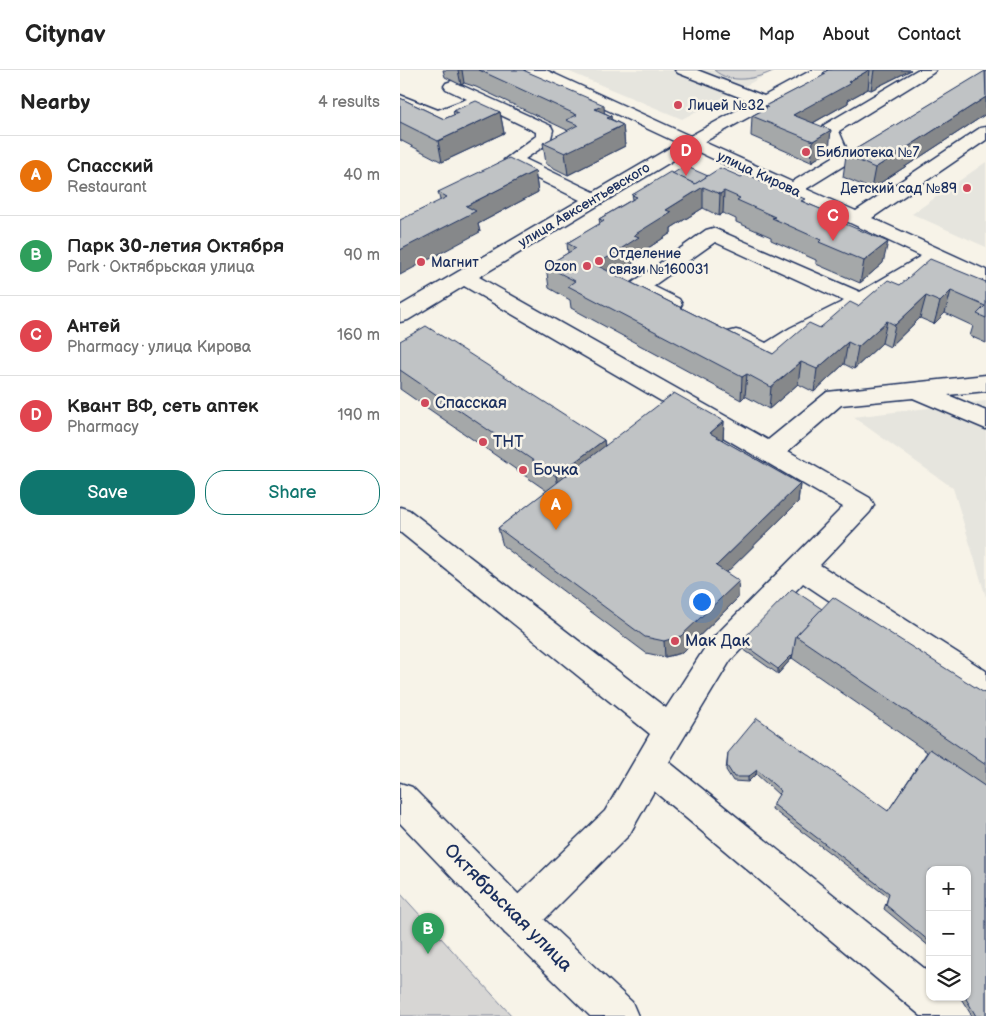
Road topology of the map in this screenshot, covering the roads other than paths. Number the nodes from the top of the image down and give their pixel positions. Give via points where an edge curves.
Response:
1 (533, 70) edge
2 (683, 70) edge
3 (823, 70) edge
4 (928, 70) edge
5 (452, 86) dead end
6 (481, 99) junction
7 (400, 100) edge
8 (766, 102) junction
9 (986, 132) edge
10 (692, 143) junction
11 (793, 189) junction
12 (594, 199) junction
13 (858, 219) junction
14 (936, 255) junction
15 (464, 277) junction
16 (986, 278) edge
17 (860, 300) junction
18 (689, 313) edge
19 (400, 315) edge
20 (715, 326) edge
21 (986, 382) edge
22 (914, 390) junction
23 (986, 421) edge
24 (769, 453) junction
25 (400, 517) edge
26 (800, 567) junction
27 (986, 688) edge
28 (670, 730) junction
29 (650, 767) junction
30 (400, 799) edge
31 (518, 920) junction
32 (618, 1016) edge
33 (952, 1016) edge

1 - 10 street, улица Кирова
2 - 8 street
3 - 8 street, улица Авксентьевского
4 - 11 street via 830,129 842,159
5 - 6 street
6 - 7 street via 443,116
6 - 12 street via 545,130 544,138 513,160
8 - 10 street, улица Авксентьевского
9 - 13 street
10 - 11 street, улица Кирова
10 - 12 street, улица Авксентьевского
11 - 13 street, улица Кирова
12 - 15 street, улица Авксентьевского
13 - 14 street, улица Кирова
14 - 16 street, улица Кирова
14 - 17 street
15 - 19 street, улица Авксентьевского
15 - 24 street
17 - 18 street via 713,234 639,287
17 - 20 street via 766,353
21 - 22 street
22 - 23 street
22 - 24 street via 835,398
24 - 26 street via 861,505
25 - 28 street
26 - 27 street
26 - 28 street via 719,652
28 - 29 street
29 - 31 street via 617,823
29 - 33 street
30 - 31 street, Октябрьская улица
31 - 32 street, Октябрьская улица

